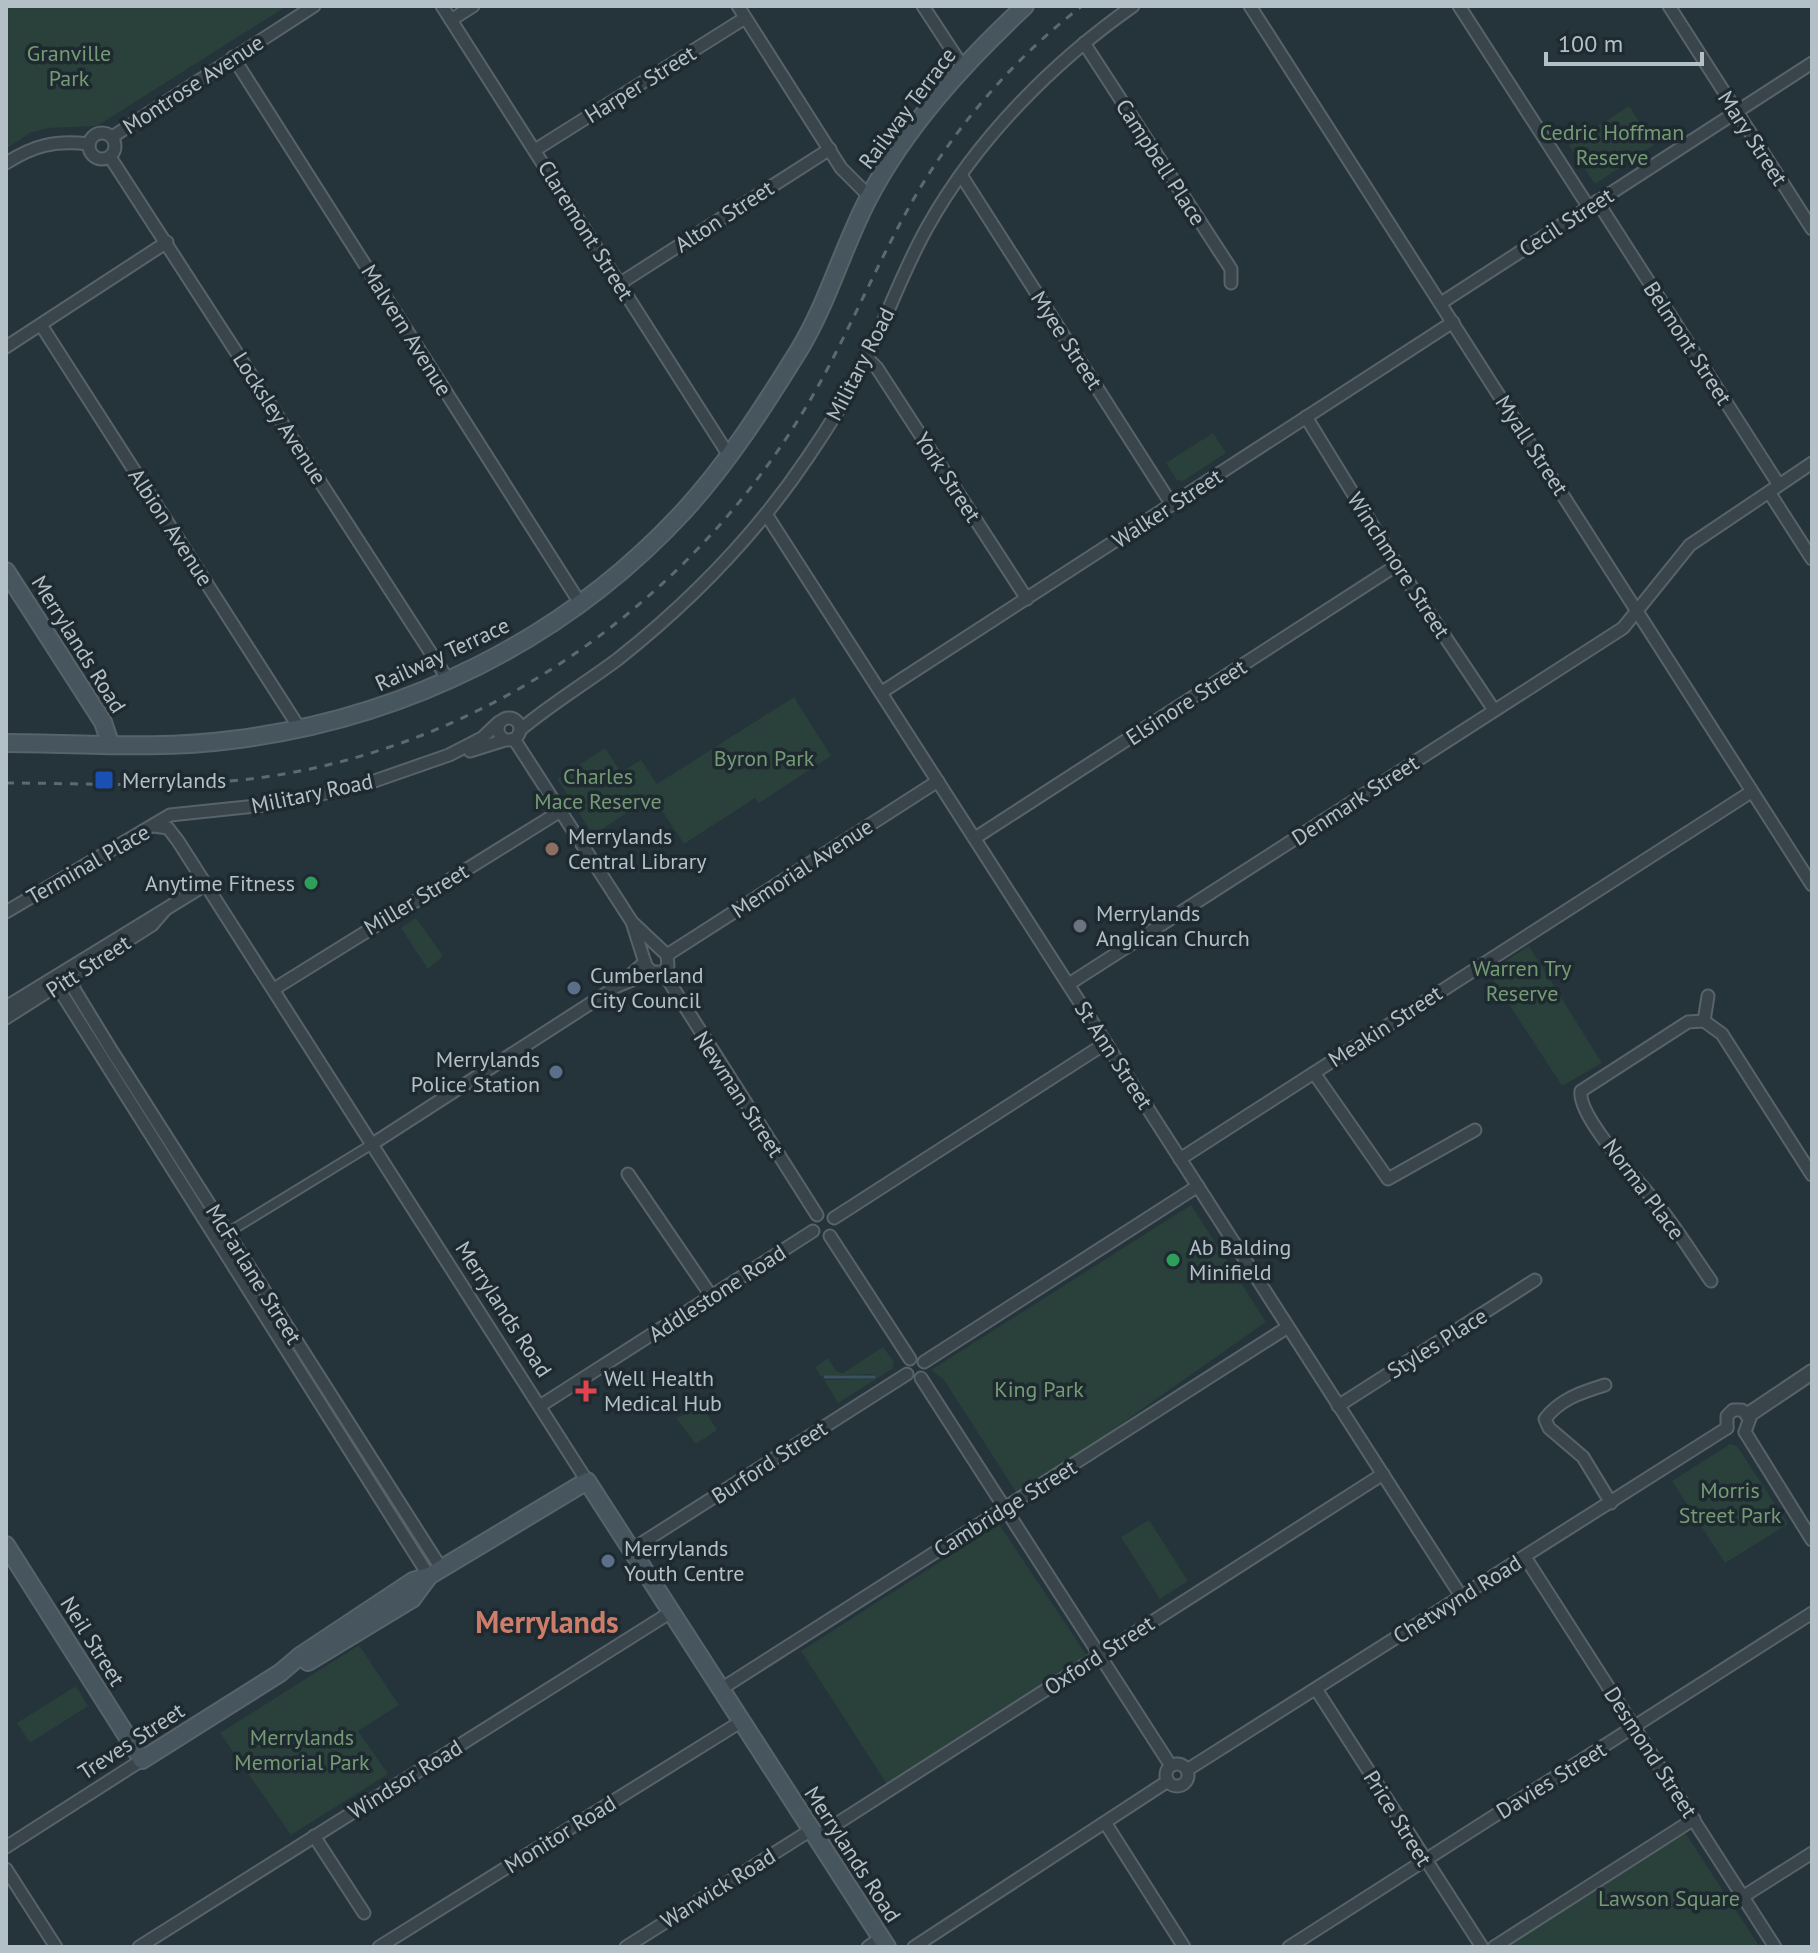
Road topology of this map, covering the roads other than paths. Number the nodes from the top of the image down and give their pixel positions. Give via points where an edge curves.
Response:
1 (314, 6) edge
2 (442, 6) edge
3 (473, 6) edge
4 (738, 6) edge
5 (923, 6) edge
6 (1025, 6) edge
7 (1133, 6) edge
8 (1250, 6) edge
9 (1459, 6) edge
10 (1669, 6) edge
11 (745, 18) junction
12 (451, 20) junction
13 (1084, 43) junction
14 (233, 57) junction
15 (1812, 63) edge
16 (963, 67) junction
17 (1737, 112) junction
18 (112, 137) junction
19 (89, 144) junction
20 (830, 149) junction
21 (535, 150) junction
22 (110, 157) junction
23 (6, 163) edge
24 (961, 175) junction
25 (869, 196) junction
26 (1593, 204) junction
27 (1812, 229) edge
28 (167, 242) junction
29 (1231, 283) dead end
30 (619, 284) junction
31 (1441, 303) junction
32 (1453, 322) junction
33 (41, 325) junction
34 (6, 347) edge
35 (867, 358) junction
36 (1306, 417) junction
37 (728, 454) junction
38 (1812, 463) edge
39 (1774, 488) junction
40 (1172, 505) junction
41 (766, 514) junction
42 (1812, 559) edge
43 (1397, 565) junction
44 (6, 571) edge
45 (1027, 599) junction
46 (580, 603) junction
47 (1638, 613) junction
48 (449, 681) junction
49 (882, 692) junction
50 (557, 700) junction
51 (1494, 710) junction
52 (513, 718) junction
53 (499, 722) junction
54 (300, 729) junction
55 (513, 736) junction
56 (6, 743) edge
57 (110, 743) junction
58 (449, 755) junction
59 (938, 781) junction
60 (1751, 792) junction
61 (559, 812) junction
62 (170, 815) joint
63 (154, 826) junction
64 (975, 838) junction
65 (205, 885) junction
66 (1812, 885) edge
67 (165, 910) junction
68 (6, 912) edge
69 (632, 922) junction
70 (664, 952) junction
71 (651, 966) junction
72 (73, 976) junction
73 (1069, 984) junction
74 (57, 986) junction
75 (274, 989) junction
76 (1708, 996) dead end
77 (6, 1007) edge
78 (6, 1018) edge
79 (1704, 1021) junction
80 (1106, 1043) junction
81 (1314, 1073) junction
82 (1475, 1130) dead end
83 (374, 1143) junction
84 (1180, 1159) junction
85 (628, 1174) dead end
86 (1812, 1175) edge
87 (1198, 1186) junction
88 (817, 1215) junction
89 (834, 1218) junction
90 (813, 1231) junction
91 (227, 1233) junction
92 (830, 1236) junction
93 (1535, 1280) dead end
94 (1711, 1281) dead end
95 (712, 1297) junction
96 (1288, 1327) junction
97 (910, 1359) junction
98 (924, 1362) junction
99 (1812, 1372) edge
100 (907, 1374) junction
101 (921, 1378) junction
102 (1605, 1385) dead end
103 (540, 1406) junction
104 (1338, 1406) junction
105 (1748, 1415) junction
106 (1727, 1428) junction
107 (1745, 1432) junction
108 (1383, 1474) junction
109 (587, 1481) junction
110 (1611, 1503) junction
111 (1005, 1508) junction
112 (1812, 1540) edge
113 (6, 1545) edge
114 (631, 1550) junction
115 (1525, 1557) junction
116 (435, 1572) junction
117 (1461, 1596) junction
118 (671, 1612) junction
119 (1812, 1613) edge
120 (1100, 1655) junction
121 (721, 1689) junction
122 (1316, 1689) junction
123 (742, 1721) junction
124 (1634, 1727) junction
125 (142, 1760) junction
126 (1171, 1766) junction
127 (1187, 1770) junction
128 (1168, 1781) junction
129 (1694, 1819) junction
130 (1106, 1824) junction
131 (814, 1833) junction
132 (314, 1836) junction
133 (6, 1847) edge
134 (1812, 1853) edge
135 (1425, 1860) junction
136 (6, 1869) edge
137 (1744, 1896) junction
138 (364, 1913) dead end
139 (879, 1944) edge
140 (383, 1946) edge
141 (56, 1947) edge
142 (139, 1947) edge
143 (626, 1947) edge
144 (914, 1947) edge
145 (1184, 1947) edge
146 (1289, 1947) edge
147 (1482, 1947) edge
148 (1494, 1947) edge
149 (1775, 1947) edge

1 - 14 street, Montrose Avenue
2 - 12 street, Claremont Street
3 - 12 street
4 - 11 street
5 - 16 street
6 - 16 main road, Railway Terrace
7 - 13 street, Military Road
8 - 31 street, Myall Street
9 - 26 street, Belmont Street
10 - 17 street, Mary Street
11 - 20 street
11 - 21 street, Harper Street
12 - 21 street, Claremont Street
13 - 24 street, Military Road via 1026,98
13 - 29 street, Campbell Place via 1231,269
14 - 18 street, Montrose Avenue
14 - 46 street, Malvern Avenue
15 - 17 street, Cecil Street
16 - 25 main road, Railway Terrace
17 - 26 street, Cecil Street
17 - 27 street, Mary Street
18 - 19 street via 100,133
18 - 22 street
19 - 22 street via 93,157
19 - 23 street via 38,145
20 - 25 street
20 - 30 street, Alton Street
21 - 30 street, Claremont Street
22 - 28 street, Locksley Avenue
24 - 35 street, Military Road via 927,226
24 - 40 street, Myee Street
25 - 37 main road, Railway Terrace via 813,325
26 - 31 street, Cecil Street
26 - 39 street, Belmont Street
28 - 33 street
28 - 48 street, Locksley Avenue
30 - 37 street, Claremont Street
31 - 32 street, Myall Street
32 - 36 street, Walker Street
32 - 47 street, Myall Street
33 - 34 street
33 - 54 street, Albion Avenue
35 - 41 street, Military Road
35 - 45 street, York Street
36 - 40 street, Walker Street
36 - 43 street, Winchmore Street
37 - 46 main road, Railway Terrace via 685,510
38 - 39 street, Denmark Street
39 - 42 street, Belmont Street
39 - 47 street, Denmark Street via 1690,545
40 - 45 street, Walker Street
41 - 49 street, St Ann Street
41 - 50 street, Military Road via 658,625
43 - 51 street, Winchmore Street
43 - 64 street, Elsinore Street
44 - 57 main road, Merrylands Road via 106,727
45 - 49 street, Walker Street
46 - 48 main road, Railway Terrace via 524,641
47 - 51 street, Denmark Street via 1623,628
47 - 60 street, Myall Street
48 - 54 main road, Railway Terrace via 373,711
49 - 59 street, St Ann Street
50 - 52 street, Military Road
50 - 55 street, Military Road
51 - 73 street, Denmark Street
52 - 53 street, Military Road
52 - 55 street
53 - 55 street via 498,733
53 - 58 street, Military Road
54 - 57 main road, Railway Terrace via 170,746
55 - 58 street, Military Road
55 - 61 street, Newman Street
56 - 57 main road, Railway Terrace
58 - 62 street, Military Road via 341,791
59 - 64 street, St Ann Street
59 - 70 street, Memorial Avenue
60 - 66 street, Myall Street
60 - 81 street, Meakin Street
61 - 69 street, Newman Street
61 - 75 street, Miller Street
62 - 63 street, Terminal Place
63 - 65 street, Merrylands Road via 168,828
63 - 68 street, Terminal Place
64 - 73 street, St Ann Street
65 - 67 street, Pitt Street
65 - 75 street, Merrylands Road
67 - 72 street, Pitt Street via 161,919
67 - 77 street, Pitt Street
69 - 70 street, Newman Street
69 - 71 street, Newman Street
70 - 71 street, Memorial Avenue via 650,951
70 - 71 street via 668,966
71 - 83 street
71 - 88 street, Newman Street
72 - 74 street, Pitt Street
72 - 91 street, McFarlane Street via 74,989
73 - 80 street, St Ann Street
74 - 78 street, Pitt Street
74 - 116 street, McFarlane Street
75 - 83 street, Merrylands Road
76 - 79 street
79 - 86 street via 1722,1034
79 - 94 street, Norma Place via 1688,1022 1580,1095 1624,1168 1653,1198
80 - 84 street, St Ann Street
80 - 89 street
81 - 82 street via 1388,1179
81 - 84 street, Meakin Street
83 - 91 street
83 - 103 street, Merrylands Road
84 - 87 street, St Ann Street
85 - 95 street
87 - 96 street, St Ann Street
87 - 98 street
88 - 89 street via 824,1212
88 - 90 street
89 - 92 street
90 - 92 street
90 - 95 street, Addlestone Road
91 - 116 street, McFarlane Street
92 - 97 street
93 - 104 street, Styles Place
95 - 103 street, Addlestone Road
96 - 104 street, St Ann Street
96 - 111 street, Cambridge Street
97 - 98 street
97 - 100 street
98 - 101 street
99 - 105 street
100 - 101 street
100 - 114 street, Burford Street
101 - 111 street
102 - 110 street via 1565,1400 1545,1419 1583,1457
103 - 109 street, Merrylands Road
104 - 108 street, St Ann Street
105 - 106 street via 1733,1410
105 - 107 street
106 - 107 street
106 - 110 street, Chetwynd Road
107 - 112 street
108 - 117 street, St Ann Street
108 - 120 street, Oxford Street
109 - 114 main road, Merrylands Road
109 - 116 main road, Treves Street
110 - 115 street, Chetwynd Road
111 - 120 street
111 - 121 street, Cambridge Street
113 - 125 main road, Neil Street
114 - 118 main road, Merrylands Road
115 - 117 street, Chetwynd Road
115 - 124 street, Desmond Street
116 - 125 main road, Treves Street via 413,1581
117 - 122 street, Chetwynd Road
118 - 121 main road, Merrylands Road
118 - 132 street, Windsor Road
119 - 124 street, Davies Street
120 - 126 street
120 - 131 street, Oxford Street
121 - 123 main road, Merrylands Road
122 - 127 street, Chetwynd Road
122 - 135 street, Price Street
123 - 131 main road, Merrylands Road
123 - 140 street, Monitor Road
124 - 129 street, Desmond Street
124 - 135 street, Davies Street
125 - 133 street, Treves Street
126 - 127 street via 1180,1764
126 - 128 street
127 - 128 street via 1184,1783
128 - 130 street
129 - 137 street, Desmond Street
129 - 148 street
130 - 144 street
130 - 145 street
131 - 139 main road, Merrylands Road
131 - 143 street, Warwick Road
132 - 138 street
132 - 142 street, Windsor Road
134 - 137 street
135 - 146 street, Davies Street
135 - 147 street, Price Street
136 - 141 street
137 - 149 street, Desmond Street

